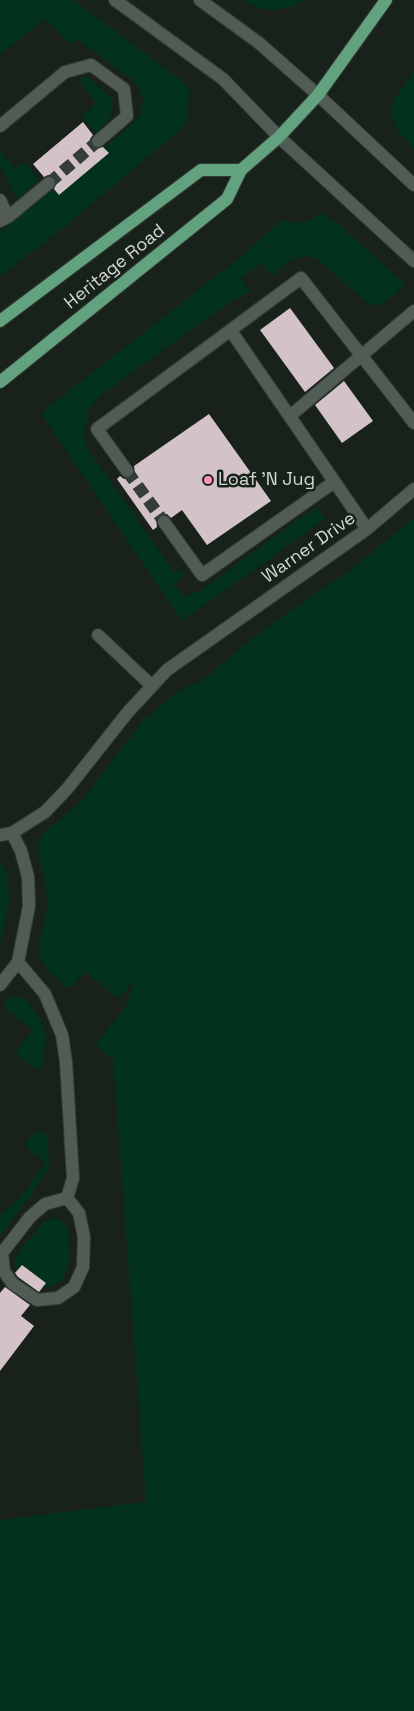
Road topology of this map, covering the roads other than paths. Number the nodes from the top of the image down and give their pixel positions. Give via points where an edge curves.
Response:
1 (116, 0) edge
2 (200, 0) edge
3 (386, 0) edge
4 (318, 95) junction
5 (0, 126) edge
6 (279, 137) junction
7 (98, 141) tunnel mouth
8 (241, 170) junction
9 (49, 183) tunnel mouth
10 (414, 185) edge
11 (0, 200) edge
12 (4, 219) edge
13 (414, 261) edge
14 (414, 311) edge
15 (0, 321) edge
16 (231, 331) junction
17 (361, 356) junction
18 (0, 382) edge
19 (290, 416) junction
20 (414, 422) edge
21 (127, 471) tunnel mouth
22 (334, 482) junction
23 (414, 489) edge
24 (164, 522) tunnel mouth
25 (367, 529) junction
26 (98, 635) dead end
27 (152, 686) junction
28 (6, 834) edge
29 (18, 962) junction
30 (0, 985) edge
31 (67, 1198) junction

1 - 6 street via 223,79
2 - 4 street via 259,43
3 - 4 main road, Heritage Road
4 - 6 main road, Heritage Road
4 - 10 street
5 - 7 street via 64,72 92,65 124,88 127,116
6 - 8 main road, Heritage Road
6 - 13 street
8 - 15 main road, Heritage Road via 201,170
8 - 18 main road, Heritage Road via 227,199
9 - 12 street
11 - 12 street
14 - 17 street
16 - 17 street via 301,278
16 - 19 street
16 - 21 street via 97,428
17 - 19 street
17 - 20 street
19 - 22 street
22 - 24 street via 202,575
22 - 25 street
23 - 25 street, Warner Drive
25 - 27 street, Warner Drive via 220,631 167,670
26 - 27 street
27 - 28 street, Warner Drive via 45,812
28 - 29 street via 21,852 28,877 29,906
29 - 30 street
29 - 31 street via 45,994 62,1035 73,1178
31 - 31 street via 45,1204 30,1217 2,1253 4,1271 12,1283 37,1300 58,1298 74,1287 84,1268 84,1237 79,1213

